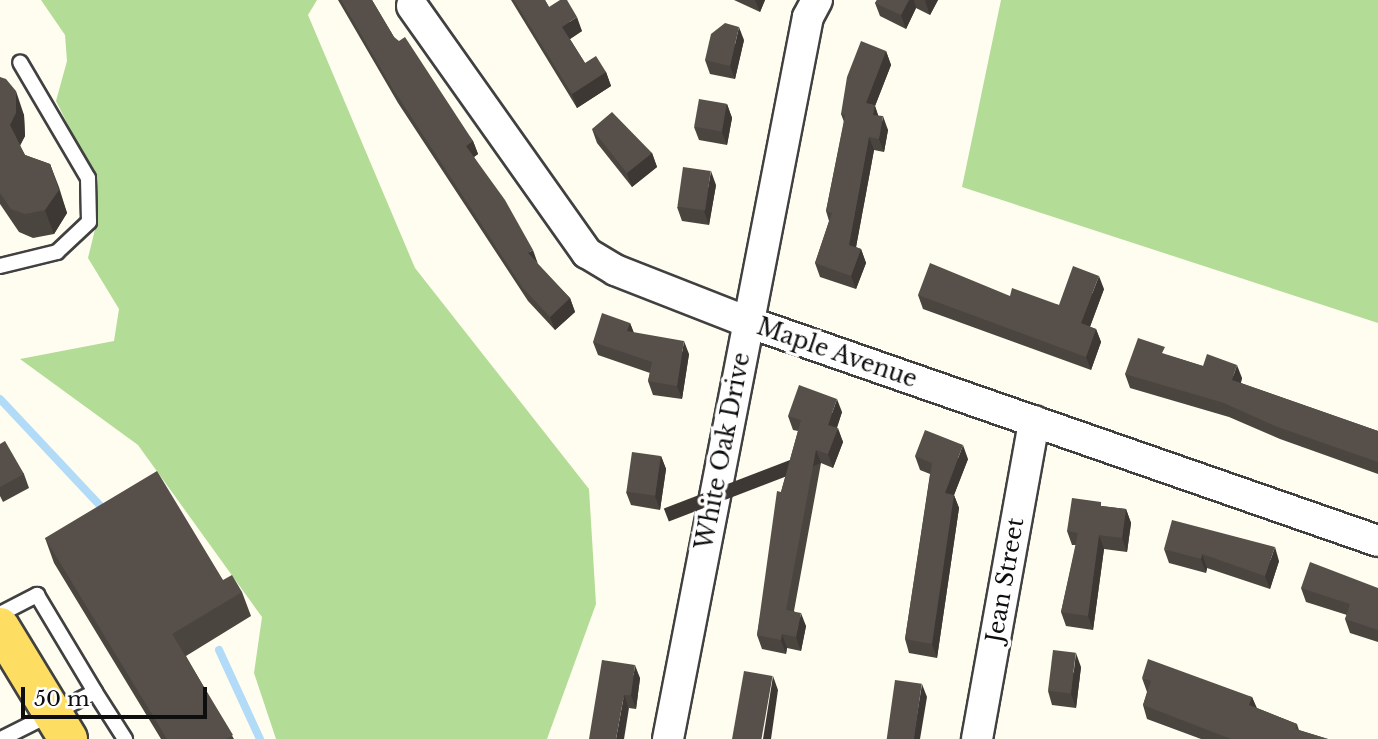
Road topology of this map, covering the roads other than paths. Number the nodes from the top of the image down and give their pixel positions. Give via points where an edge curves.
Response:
1 (817, 0) edge
2 (412, 6) dead end
3 (20, 62) dead end
4 (0, 266) edge
5 (748, 322) junction
6 (1034, 421) junction
7 (1378, 541) edge
8 (0, 614) edge
9 (0, 627) edge
10 (95, 692) junction
11 (60, 727) edge
12 (1, 739) edge
13 (125, 739) edge
14 (668, 739) edge
15 (977, 739) edge

1 - 5 street, White Oak Drive via 808,17
2 - 5 street, Maple Avenue via 587,253 615,270
3 - 4 lane via 88,178 89,222 57,252
5 - 6 street, Maple Avenue
5 - 14 street, White Oak Drive
6 - 7 street, Maple Avenue
6 - 15 street, Jean Street
8 - 10 lane via 37,595
9 - 11 main road
10 - 11 lane
10 - 13 lane
11 - 12 lane

